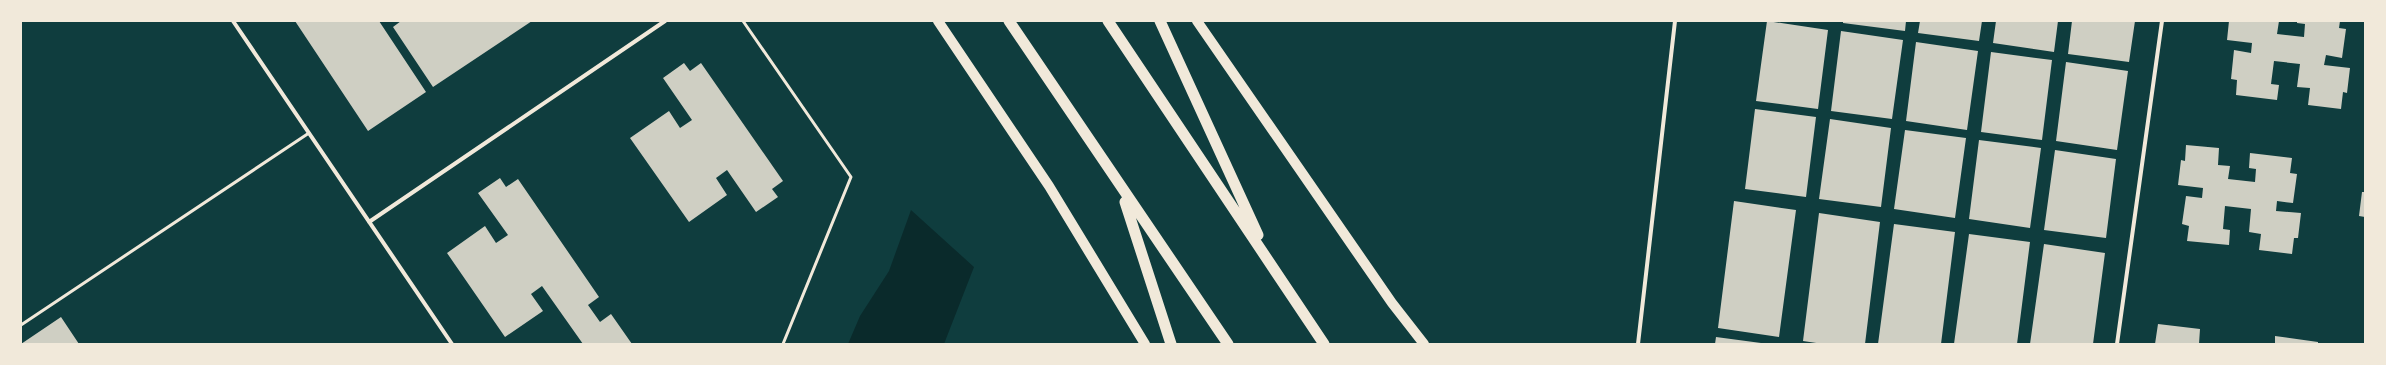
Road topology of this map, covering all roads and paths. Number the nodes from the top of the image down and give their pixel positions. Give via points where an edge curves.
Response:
1 (233, 21) edge
2 (665, 21) edge
3 (743, 21) edge
4 (938, 21) edge
5 (1009, 21) edge
6 (1108, 21) edge
7 (1160, 21) edge
8 (1197, 21) edge
9 (1675, 21) edge
10 (2162, 21) edge
11 (309, 133) junction
12 (1122, 190) junction
13 (369, 222) junction
14 (1271, 264) junction
15 (21, 325) edge
16 (452, 344) edge
17 (782, 344) edge
18 (1145, 344) edge
19 (1171, 344) edge
20 (1228, 344) edge
21 (1324, 344) edge
22 (1424, 344) edge
23 (1638, 344) edge
24 (2116, 344) edge

1 - 11 street
2 - 13 street
3 - 17 lane via 851,177
4 - 18 main road via 1049,186
5 - 12 highway
6 - 14 highway
7 - 14 highway
8 - 22 main road via 1392,303
9 - 23 street
10 - 24 street
11 - 13 street
11 - 15 lane
12 - 19 highway
12 - 20 highway
13 - 16 street
14 - 21 highway

